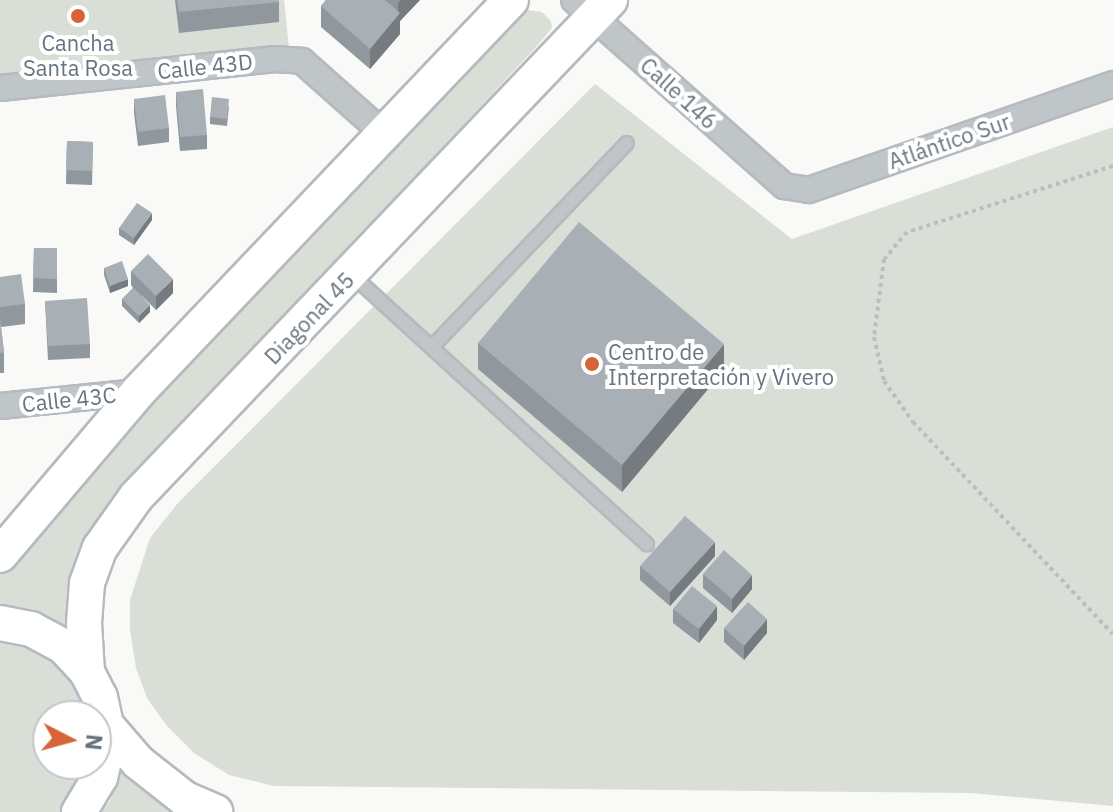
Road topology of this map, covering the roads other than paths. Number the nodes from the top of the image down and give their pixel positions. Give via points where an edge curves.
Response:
1 (511, 0) edge
2 (593, 6) edge
3 (1113, 84) edge
4 (0, 88) edge
5 (383, 133) junction
6 (627, 143) dead end
7 (784, 186) joint
8 (351, 274) junction
9 (432, 347) junction
10 (138, 392) junction
11 (0, 406) edge
12 (647, 544) dead end
13 (0, 555) edge
14 (0, 623) edge
15 (87, 672) junction
16 (101, 700) edge
17 (112, 732) edge
18 (98, 780) edge
19 (79, 812) edge
20 (215, 812) edge

1 - 5 main road
2 - 7 street, Calle 146
2 - 8 main road, Diagonal 45
3 - 7 street, Atlántico Sur via 809,190
4 - 5 street, Calle 43D via 275,59 302,61
5 - 10 main road
6 - 9 lane
8 - 9 lane
8 - 15 main road, Diagonal 45 via 136,497 100,548 87,583
9 - 12 lane
10 - 11 street, Calle 43C
10 - 13 main road
14 - 15 main road via 31,629 63,646
15 - 16 main road
17 - 20 main road via 138,762 185,799
18 - 19 main road

